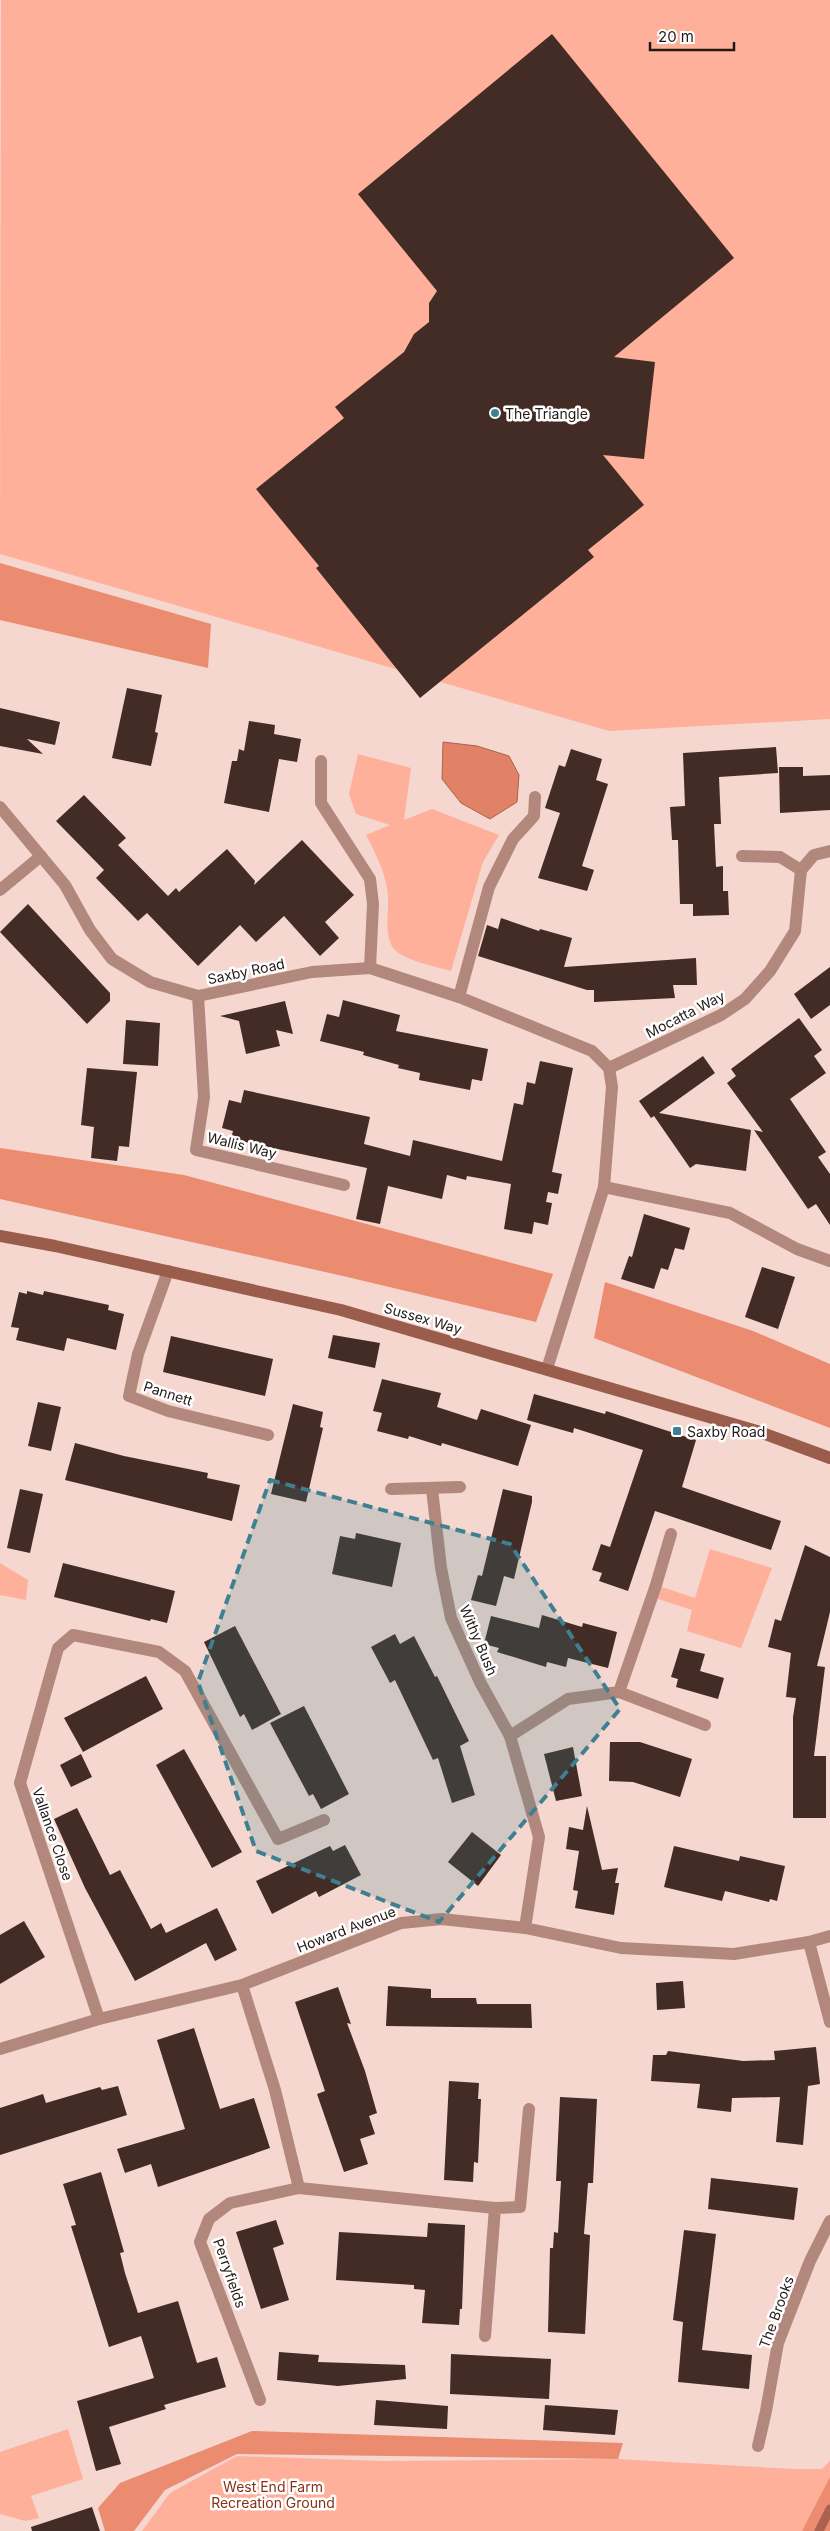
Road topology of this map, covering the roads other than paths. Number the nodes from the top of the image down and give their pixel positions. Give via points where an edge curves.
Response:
1 (321, 761) dead end
2 (535, 797) dead end
3 (0, 807) edge
4 (830, 851) edge
5 (40, 856) junction
6 (742, 856) dead end
7 (801, 870) junction
8 (0, 890) edge
9 (370, 968) junction
10 (198, 996) junction
11 (459, 997) junction
12 (609, 1068) junction
13 (344, 1185) dead end
14 (604, 1187) junction
15 (0, 1236) edge
16 (830, 1261) edge
17 (168, 1271) junction
18 (546, 1369) junction
19 (268, 1435) dead end
20 (830, 1458) edge
21 (460, 1487) dead end
22 (391, 1489) dead end
23 (432, 1489) junction
24 (671, 1534) dead end
25 (619, 1692) junction
26 (705, 1725) dead end
27 (510, 1736) junction
28 (324, 1820) dead end
29 (525, 1928) junction
30 (830, 1936) edge
31 (809, 1942) junction
32 (242, 1985) junction
33 (98, 2019) junction
34 (830, 2022) edge
35 (0, 2049) edge
36 (529, 2109) dead end
37 (298, 2188) junction
38 (495, 2208) junction
39 (830, 2221) edge
40 (485, 2336) dead end
41 (260, 2400) dead end
42 (758, 2446) dead end

1 - 9 street via 321,803 370,879 373,904
2 - 11 street via 534,816 513,839 490,888
3 - 5 street, Saxby Road
4 - 7 street via 814,855
5 - 8 street
5 - 10 street, Saxby Road via 65,885 90,930 112,958 150,982
6 - 7 street via 780,857
7 - 12 street, Mocatta Way via 794,931 770,971 745,999 721,1015
9 - 10 street, Saxby Road via 312,972
9 - 11 street, Saxby Road
10 - 13 street, Wallis Way via 204,1097 196,1150
11 - 12 street, Saxby Road via 592,1051
12 - 14 street via 612,1087
14 - 16 street via 730,1213 797,1249
14 - 18 street
15 - 17 street, Sussex Way
17 - 18 street, Sussex Way via 341,1310
17 - 19 street, Pannett via 138,1354 129,1396 168,1411
18 - 20 street, Sussex Way via 757,1431
21 - 23 street
22 - 23 street
23 - 27 street, Withy Bush via 441,1568 451,1618 480,1682
24 - 25 street
25 - 26 street
25 - 27 street via 568,1699
27 - 29 street, Withy Bush via 539,1837
28 - 33 street, Vallance Close via 278,1839 185,1671 159,1652 73,1635 58,1648 20,1783
29 - 31 street, Howard Avenue via 621,1948 734,1954
29 - 32 street, Howard Avenue via 442,1919 401,1923
30 - 31 street, Howard Avenue
31 - 34 street
32 - 33 street, Howard Avenue
32 - 37 street via 275,2090
33 - 35 street, Howard Avenue
36 - 38 street, Perryfields via 520,2207
37 - 38 street, Perryfields
37 - 41 street, Perryfields via 230,2203 209,2219 200,2242
38 - 40 street
39 - 42 street, The Brooks via 810,2261 778,2343

